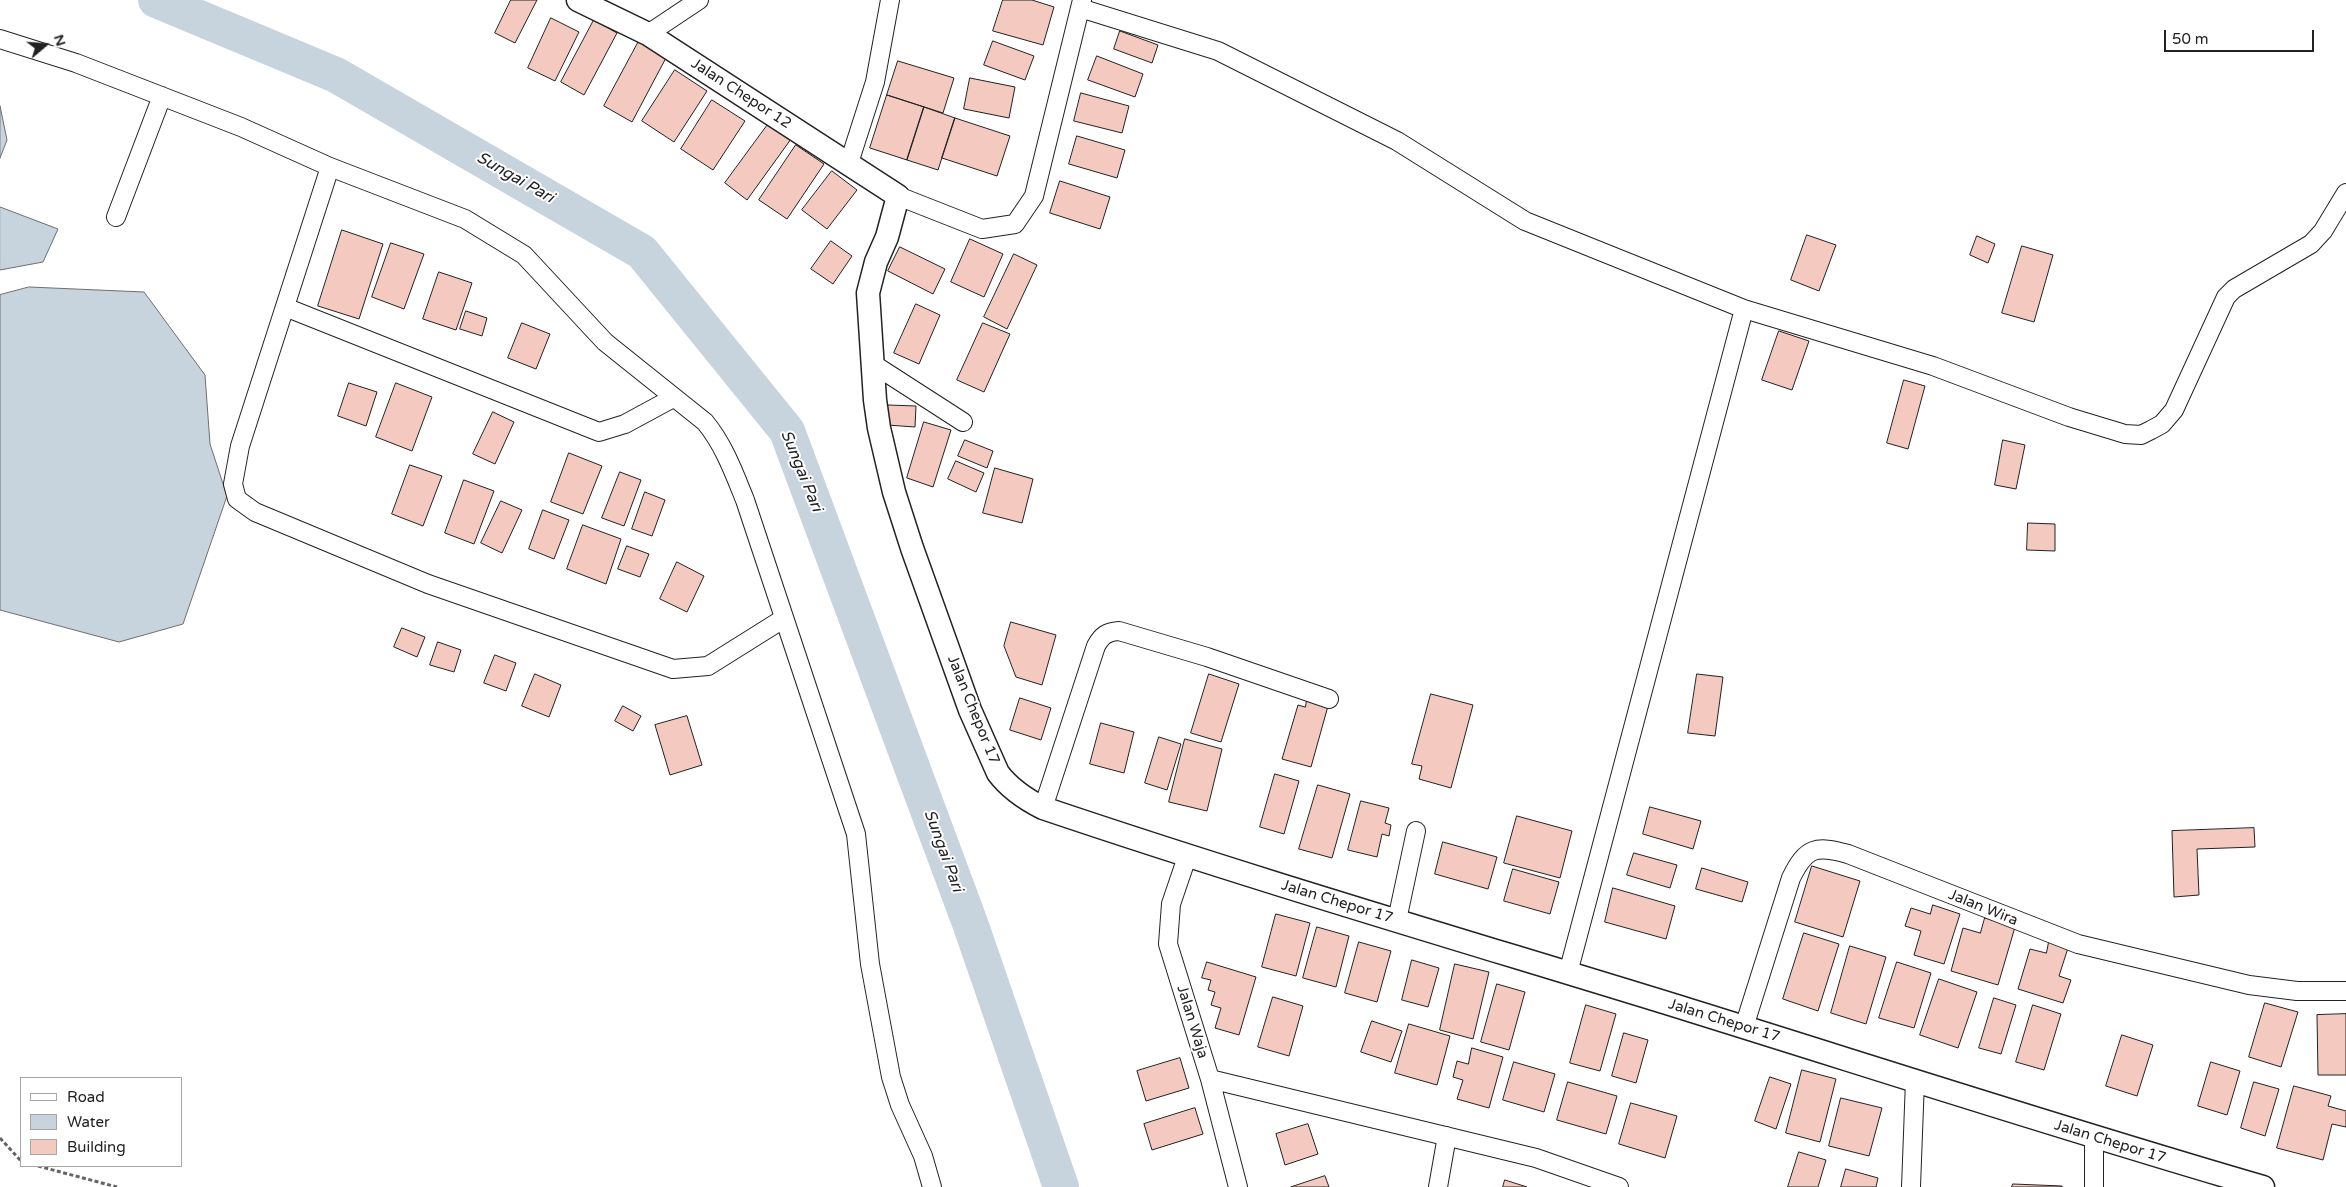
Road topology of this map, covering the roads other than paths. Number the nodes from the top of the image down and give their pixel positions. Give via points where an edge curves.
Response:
1 (578, 0) edge
2 (698, 0) edge
3 (890, 0) edge
4 (1081, 4) edge
5 (648, 34) junction
6 (0, 39) edge
7 (162, 96) junction
8 (849, 163) junction
9 (330, 167) junction
10 (2346, 193) edge
11 (898, 196) junction
12 (116, 217) dead end
13 (285, 307) junction
14 (1744, 310) junction
15 (873, 364) junction
16 (673, 398) junction
17 (963, 422) dead end
18 (783, 619) junction
19 (1329, 699) dead end
20 (1043, 808) junction
21 (1416, 831) dead end
22 (1188, 857) junction
23 (1397, 920) junction
24 (1568, 973) junction
25 (2346, 991) edge
26 (1744, 1027) junction
27 (1210, 1079) junction
28 (1915, 1080) junction
29 (1447, 1136) junction
30 (2094, 1138) junction
31 (932, 1187) edge
32 (1238, 1187) edge
33 (1438, 1187) edge
34 (1619, 1187) edge
35 (1912, 1187) edge
36 (2094, 1187) edge
37 (2263, 1187) edge

1 - 5 street, Jalan Chepor 12
2 - 5 street
3 - 8 street via 875,82
4 - 11 street via 1034,196 1015,224 982,229
4 - 14 street via 1218,50 1396,141 1525,221
5 - 8 street, Jalan Chepor 12
6 - 7 street via 76,63
7 - 9 street
7 - 12 street
8 - 11 street, Jalan Chepor 12
9 - 13 street
9 - 16 street via 465,219 499,238 524,256 605,342
10 - 14 street via 2323,231 2311,244 2226,297 2174,410 2162,424 2141,435 2125,434 2069,417 1932,366
11 - 15 street, Jalan Chepor 17 via 870,282 868,307
13 - 16 street via 599,432 625,424
13 - 18 street via 240,446 233,484 237,499 255,512 428,584 673,669 708,666
14 - 24 street
15 - 17 street
15 - 20 street, Jalan Chepor 17 via 879,428 894,492 970,710 998,773 1019,795
16 - 18 street via 705,422 724,448 745,500
18 - 31 street via 856,834 870,964 891,1077
19 - 20 street via 1207,657 1118,631 1111,632 1102,636 1096,646
20 - 22 street, Jalan Chepor 17
21 - 23 street
22 - 23 street, Jalan Chepor 17
22 - 27 street, Jalan Waja via 1171,904 1168,944
23 - 24 street, Jalan Chepor 17
24 - 26 street, Jalan Chepor 17
25 - 26 street, Jalan Wira via 2248,985 2078,944 1848,854 1822,849 1806,853 1791,878
26 - 28 street, Jalan Chepor 17
27 - 29 street
27 - 32 street, Jalan Waja
28 - 30 street, Jalan Chepor 17
28 - 35 street
29 - 33 street
29 - 34 street via 1536,1158
30 - 36 street
30 - 37 street, Jalan Chepor 17

